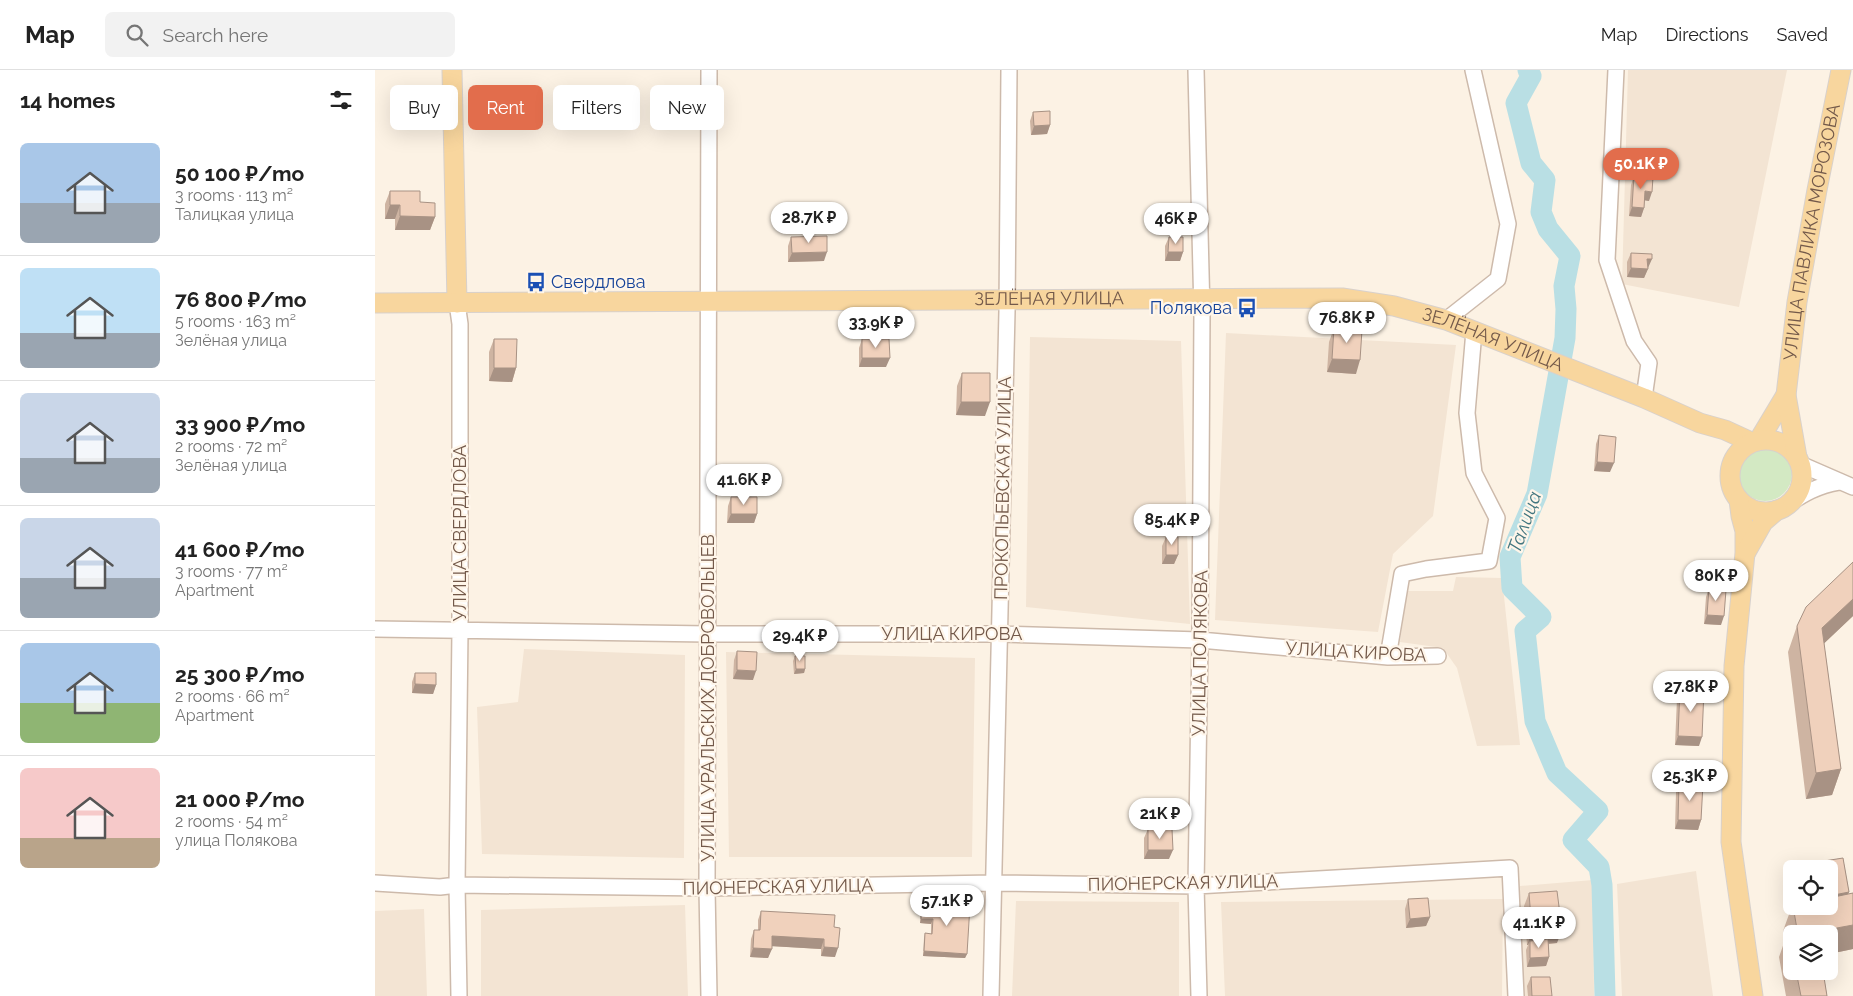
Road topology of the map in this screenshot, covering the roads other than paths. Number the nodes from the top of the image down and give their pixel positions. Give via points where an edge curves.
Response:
1 (452, 70) edge
2 (709, 70) edge
3 (1009, 70) edge
4 (1196, 70) edge
5 (1473, 70) edge
6 (1616, 70) edge
7 (1841, 70) edge
8 (1007, 298) junction
9 (1202, 298) junction
10 (375, 303) edge
11 (457, 303) junction
12 (709, 303) junction
13 (1446, 320) junction
14 (1474, 331) junction
15 (1786, 394) junction
16 (1644, 398) junction
17 (1700, 423) junction
18 (1755, 441) junction
19 (1798, 460) junction
20 (1731, 466) junction
21 (1846, 485) edge
22 (1739, 500) junction
23 (1781, 508) junction
24 (1745, 553) junction
25 (375, 629) edge
26 (460, 630) junction
27 (708, 634) junction
28 (999, 634) junction
29 (1200, 640) junction
30 (1438, 656) dead end
31 (1388, 657) junction
32 (375, 883) edge
33 (994, 883) junction
34 (457, 885) junction
35 (1196, 886) junction
36 (707, 888) junction
37 (459, 996) edge
38 (709, 996) edge
39 (991, 996) edge
40 (1199, 996) edge
41 (1516, 996) edge
42 (1753, 996) edge

1 - 11 main road, УЛИЦА СВЕРДЛОВА
2 - 12 street, УЛИЦА УРАЛЬСКИХ ДОБРОВОЛЬЦЕВ
3 - 8 street, ПРОКОПЬЕВСКАЯ УЛИЦА
4 - 9 street, УЛИЦА ПОЛЯКОВА
5 - 13 street via 1508,224 1498,279
6 - 16 street via 1607,260 1634,341 1649,363
7 - 15 main road, УЛИЦА ПАВЛИКА МОРОЗОВА via 1797,302
8 - 9 main road, ЗЕЛЁНАЯ УЛИЦА
8 - 12 main road, ЗЕЛЁНАЯ УЛИЦА
8 - 28 street, ПРОКОПЬЕВСКАЯ УЛИЦА
9 - 13 main road, ЗЕЛЁНАЯ УЛИЦА via 1342,298 1394,306
9 - 29 street, УЛИЦА ПОЛЯКОВА
10 - 11 main road, ЗЕЛЁНАЯ УЛИЦА
11 - 12 main road, ЗЕЛЁНАЯ УЛИЦА
11 - 26 street, УЛИЦА СВЕРДЛОВА via 460,334
12 - 27 street, УЛИЦА УРАЛЬСКИХ ДОБРОВОЛЬЦЕВ
13 - 14 main road, ЗЕЛЁНАЯ УЛИЦА
14 - 16 main road, ЗЕЛЁНАЯ УЛИЦА
14 - 31 street via 1467,413 1474,473 1497,518 1489,562 1402,574
15 - 18 main road
15 - 19 main road
16 - 17 main road, ЗЕЛЁНАЯ УЛИЦА
17 - 18 main road
17 - 20 main road via 1726,445
18 - 19 main road via 1777,442 1790,449
18 - 20 main road via 1738,452
19 - 21 street
19 - 23 main road via 1801,485 1796,496
20 - 22 main road via 1731,484
21 - 23 street via 1826,484
22 - 23 main road via 1755,510 1766,512
22 - 24 main road
23 - 24 main road via 1763,522
24 - 42 main road via 1734,666 1731,842
25 - 26 street, УЛИЦА КИРОВА
26 - 27 street, УЛИЦА КИРОВА
26 - 34 street, УЛИЦА СВЕРДЛОВА
27 - 28 street, УЛИЦА КИРОВА
27 - 36 street, УЛИЦА УРАЛЬСКИХ ДОБРОВОЛЬЦЕВ
28 - 29 street, УЛИЦА КИРОВА
28 - 33 street, ПРОКОПЬЕВСКАЯ УЛИЦА
29 - 31 street, УЛИЦА КИРОВА
29 - 35 street, УЛИЦА ПОЛЯКОВА
30 - 31 street, УЛИЦА КИРОВА
32 - 34 street, ПИОНЕРСКАЯ УЛИЦА
33 - 35 street, ПИОНЕРСКАЯ УЛИЦА
33 - 36 street, ПИОНЕРСКАЯ УЛИЦА
33 - 39 street, ПРОКОПЬЕВСКАЯ УЛИЦА
34 - 36 street, ПИОНЕРСКАЯ УЛИЦА
34 - 37 street, УЛИЦА СВЕРДЛОВА
35 - 40 street, УЛИЦА ПОЛЯКОВА
35 - 41 street, ПИОНЕРСКАЯ УЛИЦА via 1510,868
36 - 38 street, УЛИЦА УРАЛЬСКИХ ДОБРОВОЛЬЦЕВ

